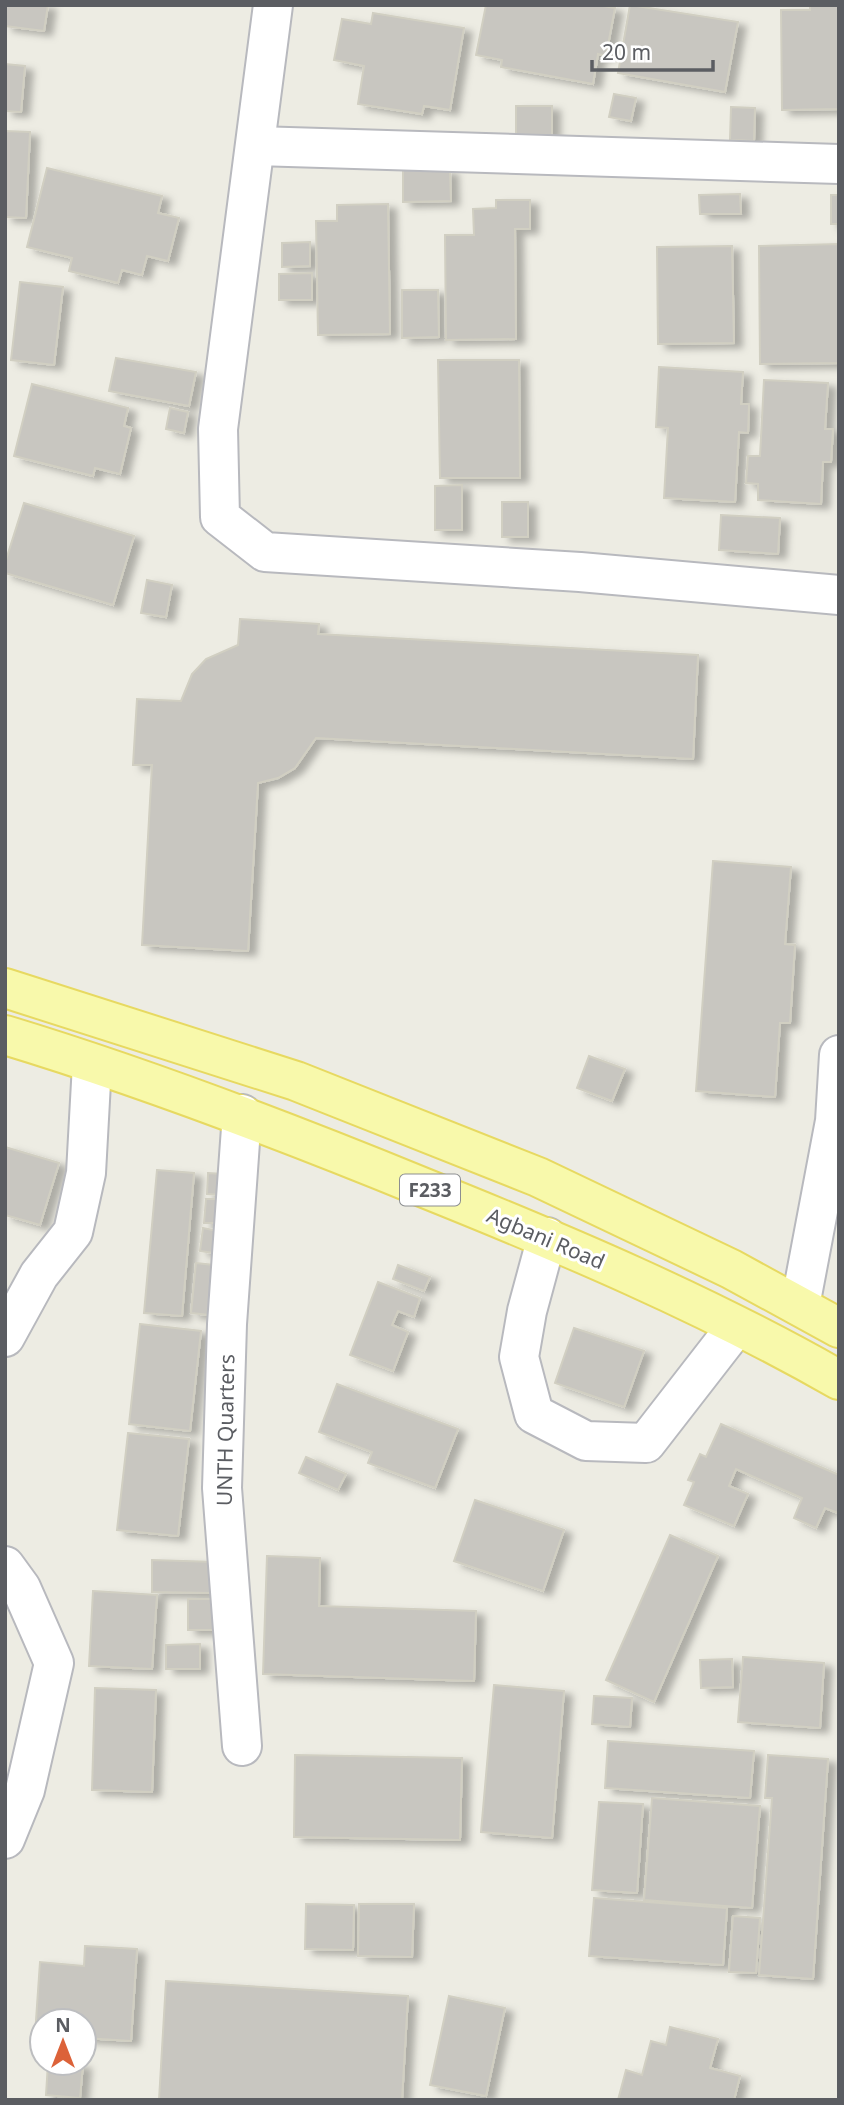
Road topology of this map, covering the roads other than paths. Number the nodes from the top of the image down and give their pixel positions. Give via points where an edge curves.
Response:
1 (273, 5) edge
2 (256, 146) junction
3 (839, 164) edge
4 (839, 595) edge
5 (5, 988) edge
6 (5, 1035) edge
7 (839, 1055) edge
8 (92, 1064) junction
9 (242, 1114) junction
10 (547, 1237) junction
11 (800, 1306) junction
12 (736, 1326) junction
13 (839, 1328) edge
14 (5, 1338) edge
15 (839, 1380) edge
16 (5, 1566) edge
17 (242, 1746) dead end
18 (5, 1839) edge

1 - 2 street
2 - 3 street
2 - 4 street via 218,429 220,517 265,552 580,572
5 - 11 main road, F233 via 296,1081 538,1177
6 - 8 main road, Agbani Road / F233
7 - 11 street via 835,1121
8 - 9 main road, Agbani Road / F233
8 - 14 street via 86,1173 73,1232 39,1275
9 - 10 main road, Agbani Road / F233
9 - 17 street, UNTH Quarters via 227,1324 222,1489
10 - 12 main road, Agbani Road / F233
10 - 12 street via 519,1357 534,1414 586,1441 646,1443
11 - 13 main road, F233
12 - 15 main road, Agbani Road / F233
16 - 18 street via 21,1588 54,1663 25,1790

